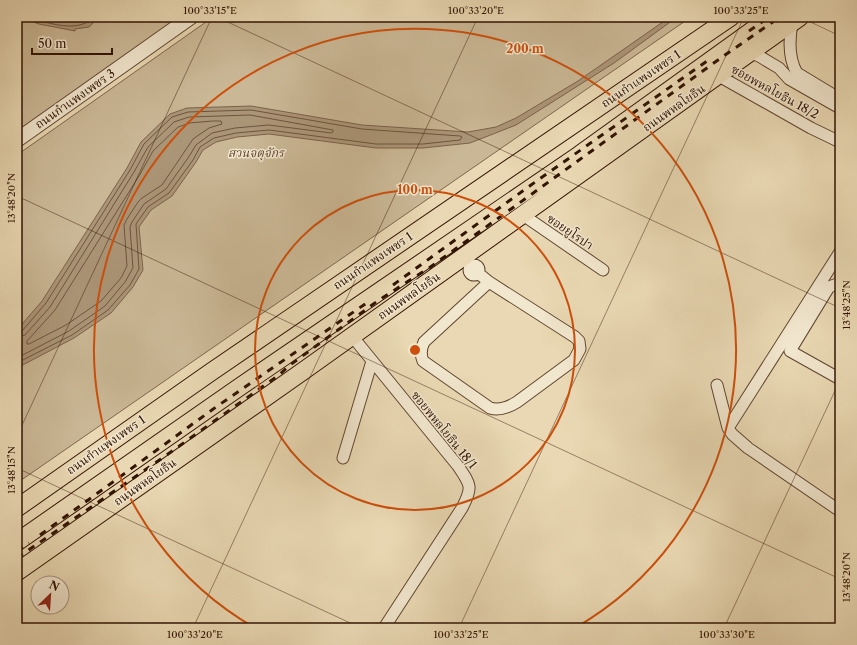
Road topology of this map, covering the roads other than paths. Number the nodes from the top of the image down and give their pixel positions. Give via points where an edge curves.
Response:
1 (192, 17) edge
2 (731, 17) edge
3 (771, 17) edge
4 (796, 20) edge
5 (751, 53) junction
6 (792, 61) junction
7 (779, 68) junction
8 (719, 76) junction
9 (840, 99) edge
10 (840, 108) edge
11 (625, 122) junction
12 (17, 140) edge
13 (840, 142) edge
14 (599, 161) junction
15 (523, 215) junction
16 (840, 252) edge
17 (471, 266) junction
18 (603, 270) dead end
19 (489, 282) junction
20 (840, 283) edge
21 (352, 336) junction
22 (372, 361) junction
23 (840, 379) edge
24 (717, 385) dead end
25 (728, 428) junction
26 (343, 458) dead end
27 (17, 508) edge
28 (840, 511) edge
29 (17, 542) edge
30 (17, 572) edge
31 (384, 628) edge

1 - 12 street, ถนนกำแพงเพชร 3
2 - 27 main road, ถนนกำแพงเพชร 1 via 211,372
3 - 11 main road, ถนนพหลโยธิน
4 - 5 main road, ถนนพหลโยธิน
4 - 6 street via 790,36
5 - 7 street
5 - 8 main road, ถนนพหลโยธิน
6 - 7 street via 785,70
6 - 9 street via 797,73
7 - 10 street via 789,79
8 - 13 street, ซอยพหลโยธิน 18/2
8 - 14 main road, ถนนพหลโยธิน
11 - 14 main road
11 - 29 main road, ถนนพหลโยธิน
14 - 15 main road, ถนนพหลโยธิน
15 - 17 main road, ถนนพหลโยธิน
15 - 18 street, ซอยยูโรปา
16 - 25 street
17 - 19 street
17 - 21 main road, ถนนพหลโยธิน
19 - 19 street via 424,342 421,354 423,361 495,409 517,402 574,360 580,349 579,342 574,337
20 - 23 street via 829,287 790,351
21 - 22 street, ซอยพหลโยธิน 18/1
21 - 30 main road, ถนนพหลโยธิน
22 - 26 street
22 - 31 street, ซอยพหลโยธิน 18/1 via 458,466 468,480 470,489 462,508
24 - 25 street
25 - 28 street via 748,448

